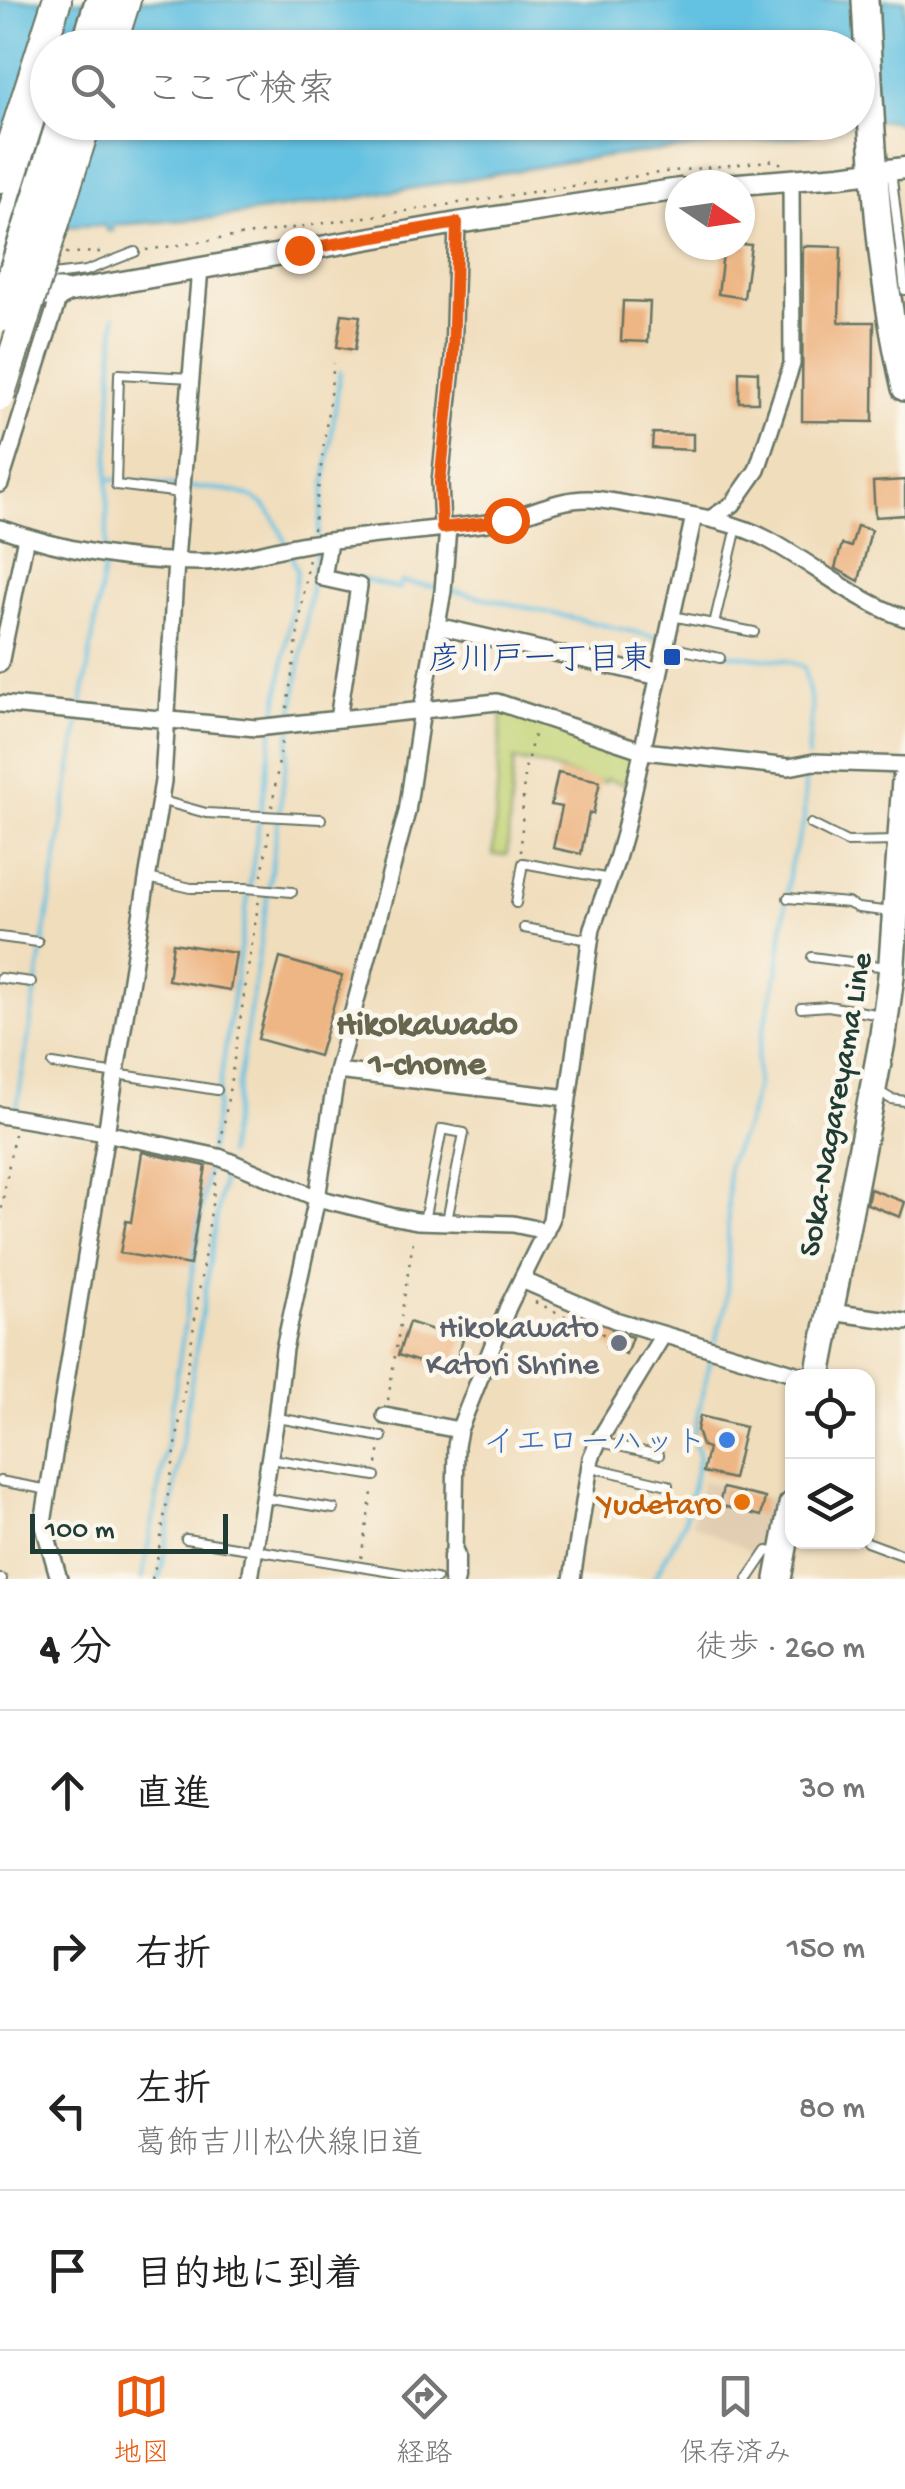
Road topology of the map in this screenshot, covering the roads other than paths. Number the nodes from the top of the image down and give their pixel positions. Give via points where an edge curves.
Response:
1 (57, 0) edge
2 (80, 0) edge
3 (101, 0) edge
4 (126, 0) edge
5 (865, 0) edge
6 (47, 30) edge
7 (71, 30) edge
8 (92, 30) edge
9 (117, 30) edge
10 (869, 30) edge
11 (875, 80) edge
12 (30, 84) edge
13 (36, 140) edge
14 (56, 140) edge
15 (81, 140) edge
16 (886, 168) edge
17 (789, 175) junction
18 (0, 178) edge
19 (755, 180) edge
20 (665, 191) edge
21 (893, 198) junction
22 (905, 206) edge
23 (457, 223) junction
24 (0, 252) edge
25 (135, 252) road end
26 (200, 268) junction
27 (34, 276) dead end
28 (0, 280) edge
29 (9, 286) edge
30 (905, 290) edge
31 (60, 293) junction
32 (0, 317) edge
33 (901, 346) edge
34 (190, 378) junction
35 (905, 388) edge
36 (0, 396) edge
37 (0, 484) edge
38 (181, 492) junction
39 (702, 517) junction
40 (736, 526) junction
41 (445, 527) junction
42 (0, 528) edge
43 (26, 537) junction
44 (328, 542) junction
45 (176, 560) junction
46 (672, 616) junction
47 (905, 618) edge
48 (714, 624) junction
49 (437, 626) junction
50 (754, 632) dead end
51 (665, 646) junction
52 (720, 658) dead end
53 (0, 664) edge
54 (659, 677) junction
55 (0, 704) edge
56 (422, 710) junction
57 (338, 719) junction
58 (166, 721) junction
59 (644, 751) junction
60 (905, 765) edge
61 (905, 780) edge
62 (159, 800) junction
63 (321, 819) dead end
64 (811, 824) dead end
65 (903, 830) edge
66 (146, 878) junction
67 (902, 878) edge
68 (610, 879) junction
69 (292, 892) dead end
70 (788, 898) dead end
71 (516, 904) dead end
72 (896, 913) junction
73 (524, 928) dead end
74 (0, 937) edge
75 (590, 940) junction
76 (38, 942) dead end
77 (812, 957) dead end
78 (892, 968) junction
79 (0, 978) edge
80 (31, 982) dead end
81 (802, 1008) dead end
82 (886, 1015) junction
83 (53, 1064) dead end
84 (337, 1071) junction
85 (114, 1074) junction
86 (874, 1089) junction
87 (217, 1090) dead end
88 (568, 1098) junction
89 (905, 1100) edge
90 (8, 1116) edge
91 (104, 1133) junction
92 (317, 1198) junction
93 (421, 1221) junction
94 (446, 1222) junction
95 (546, 1232) junction
96 (518, 1286) junction
97 (830, 1312) junction
98 (905, 1322) edge
99 (663, 1334) junction
100 (819, 1369) edge
101 (785, 1371) edge
102 (385, 1416) road end
103 (276, 1418) junction
104 (458, 1430) junction
105 (382, 1437) road end
106 (598, 1442) junction
107 (659, 1454) dead end
108 (270, 1459) junction
109 (589, 1467) junction
110 (375, 1476) road end
111 (0, 1481) edge
112 (668, 1485) dead end
113 (49, 1490) junction
114 (263, 1498) junction
115 (334, 1508) dead end
116 (186, 1539) dead end
117 (875, 1545) edge
118 (254, 1550) junction
119 (454, 1556) joint
120 (905, 1556) edge
121 (780, 1566) edge
122 (59, 1579) edge
123 (250, 1579) edge
124 (436, 1579) edge
125 (454, 1579) edge
126 (572, 1579) edge
127 (748, 1579) edge

1 - 6 highway
2 - 7 highway
3 - 8 highway
4 - 9 highway
5 - 10 main road
11 - 16 main road
12 - 18 highway
13 - 24 highway
14 - 32 highway, bridge
15 - 36 highway, bridge
16 - 17 street
16 - 21 lane
16 - 33 main road via 881,260
17 - 19 street
17 - 39 street via 792,364 757,470 733,504
20 - 23 street
21 - 22 lane
21 - 30 lane
23 - 26 street
23 - 41 street via 440,482
25 - 27 lane via 86,271
26 - 31 street
26 - 34 street
28 - 29 lane
29 - 31 main road
31 - 37 street
33 - 35 main road
34 - 38 street
34 - 38 lane via 119,374 116,485
38 - 45 street
39 - 40 street
39 - 41 street via 574,499 506,520
39 - 46 street
40 - 47 street
40 - 48 lane
41 - 44 street
41 - 49 street
42 - 43 street
43 - 45 street via 81,551
43 - 53 street
44 - 45 street via 204,562
44 - 57 street via 322,578 359,586
45 - 58 street
46 - 48 lane
46 - 51 street
48 - 50 lane
49 - 54 street
49 - 56 street
51 - 52 lane
51 - 54 street
54 - 59 street
55 - 58 street
56 - 57 street
56 - 59 street via 497,702
56 - 84 street via 408,812
57 - 58 street via 256,728
58 - 62 street
59 - 60 street via 789,766
59 - 68 street
61 - 65 main road, Soka-Nagareyama Line
62 - 63 lane via 206,813
62 - 66 street
64 - 65 lane via 847,842
65 - 67 main road, Soka-Nagareyama Line
66 - 69 lane via 191,888
66 - 85 street
67 - 72 main road, Soka-Nagareyama Line
68 - 71 lane via 523,863
68 - 75 street
70 - 72 lane
72 - 78 main road, Soka-Nagareyama Line
73 - 75 lane
74 - 76 lane
75 - 88 street
77 - 78 lane
78 - 82 main road, Soka-Nagareyama Line
79 - 80 lane
81 - 82 lane
82 - 86 main road, Soka-Nagareyama Line
83 - 85 lane
84 - 88 street
84 - 92 street
85 - 87 lane
85 - 91 street
86 - 89 lane
86 - 97 main road, Soka-Nagareyama Line
88 - 95 street
90 - 91 street
91 - 92 street via 219,1156
91 - 113 street
92 - 93 street
92 - 103 street
93 - 94 street
93 - 94 lane via 442,1129 464,1134
94 - 95 street
95 - 96 street
96 - 99 street
96 - 104 street
97 - 98 street
97 - 100 main road, Soka-Nagareyama Line
99 - 101 street
99 - 106 street
102 - 104 street
103 - 105 lane
103 - 108 street
104 - 119 street
106 - 107 lane
106 - 109 street
108 - 110 lane
108 - 114 street
109 - 112 lane
109 - 126 street
111 - 113 lane
113 - 122 street via 44,1523
114 - 115 lane
114 - 118 street
116 - 118 lane
117 - 120 lane
118 - 123 street
118 - 124 lane
119 - 125 street
121 - 127 lane via 767,1551

